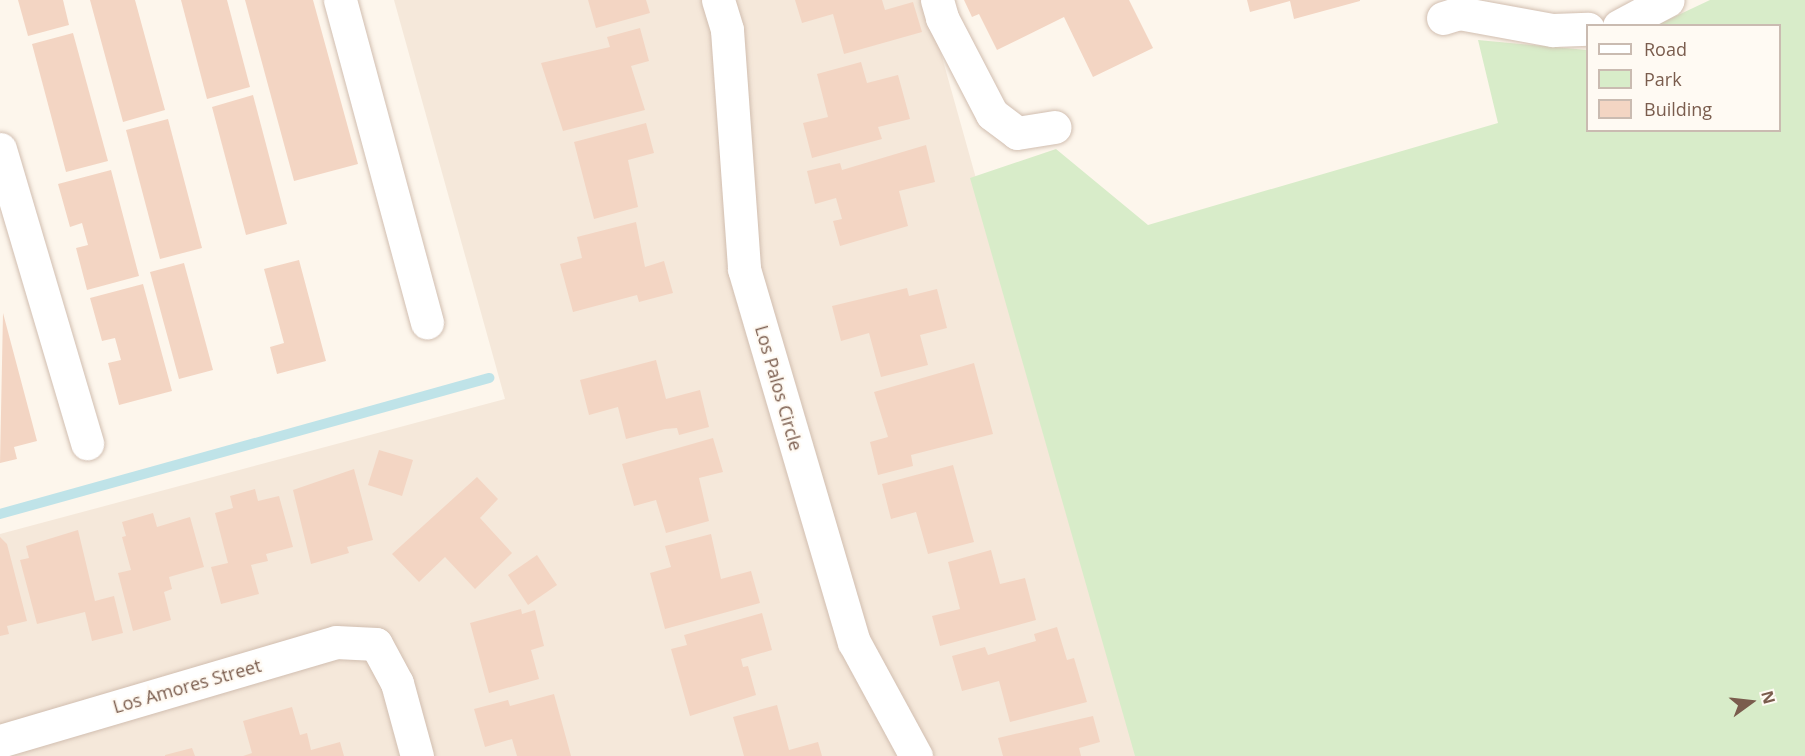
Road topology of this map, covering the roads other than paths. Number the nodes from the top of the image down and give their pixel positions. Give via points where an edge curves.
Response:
1 (340, 0) edge
2 (718, 0) edge
3 (937, 0) edge
4 (1668, 0) edge
5 (1443, 18) dead end
6 (1623, 24) edge
7 (1586, 29) edge
8 (1054, 127) dead end
9 (0, 149) edge
10 (427, 322) dead end
11 (87, 443) dead end
12 (11, 745) edge
13 (417, 756) edge
14 (916, 756) edge

1 - 10 street
2 - 14 street, Los Palos Circle via 727,30 744,269 854,642
3 - 8 street via 942,18 992,114 1017,133
4 - 6 street
5 - 7 street via 1459,13 1553,30
9 - 11 street
12 - 13 street, Los Amores Street via 336,642 376,645 397,683

